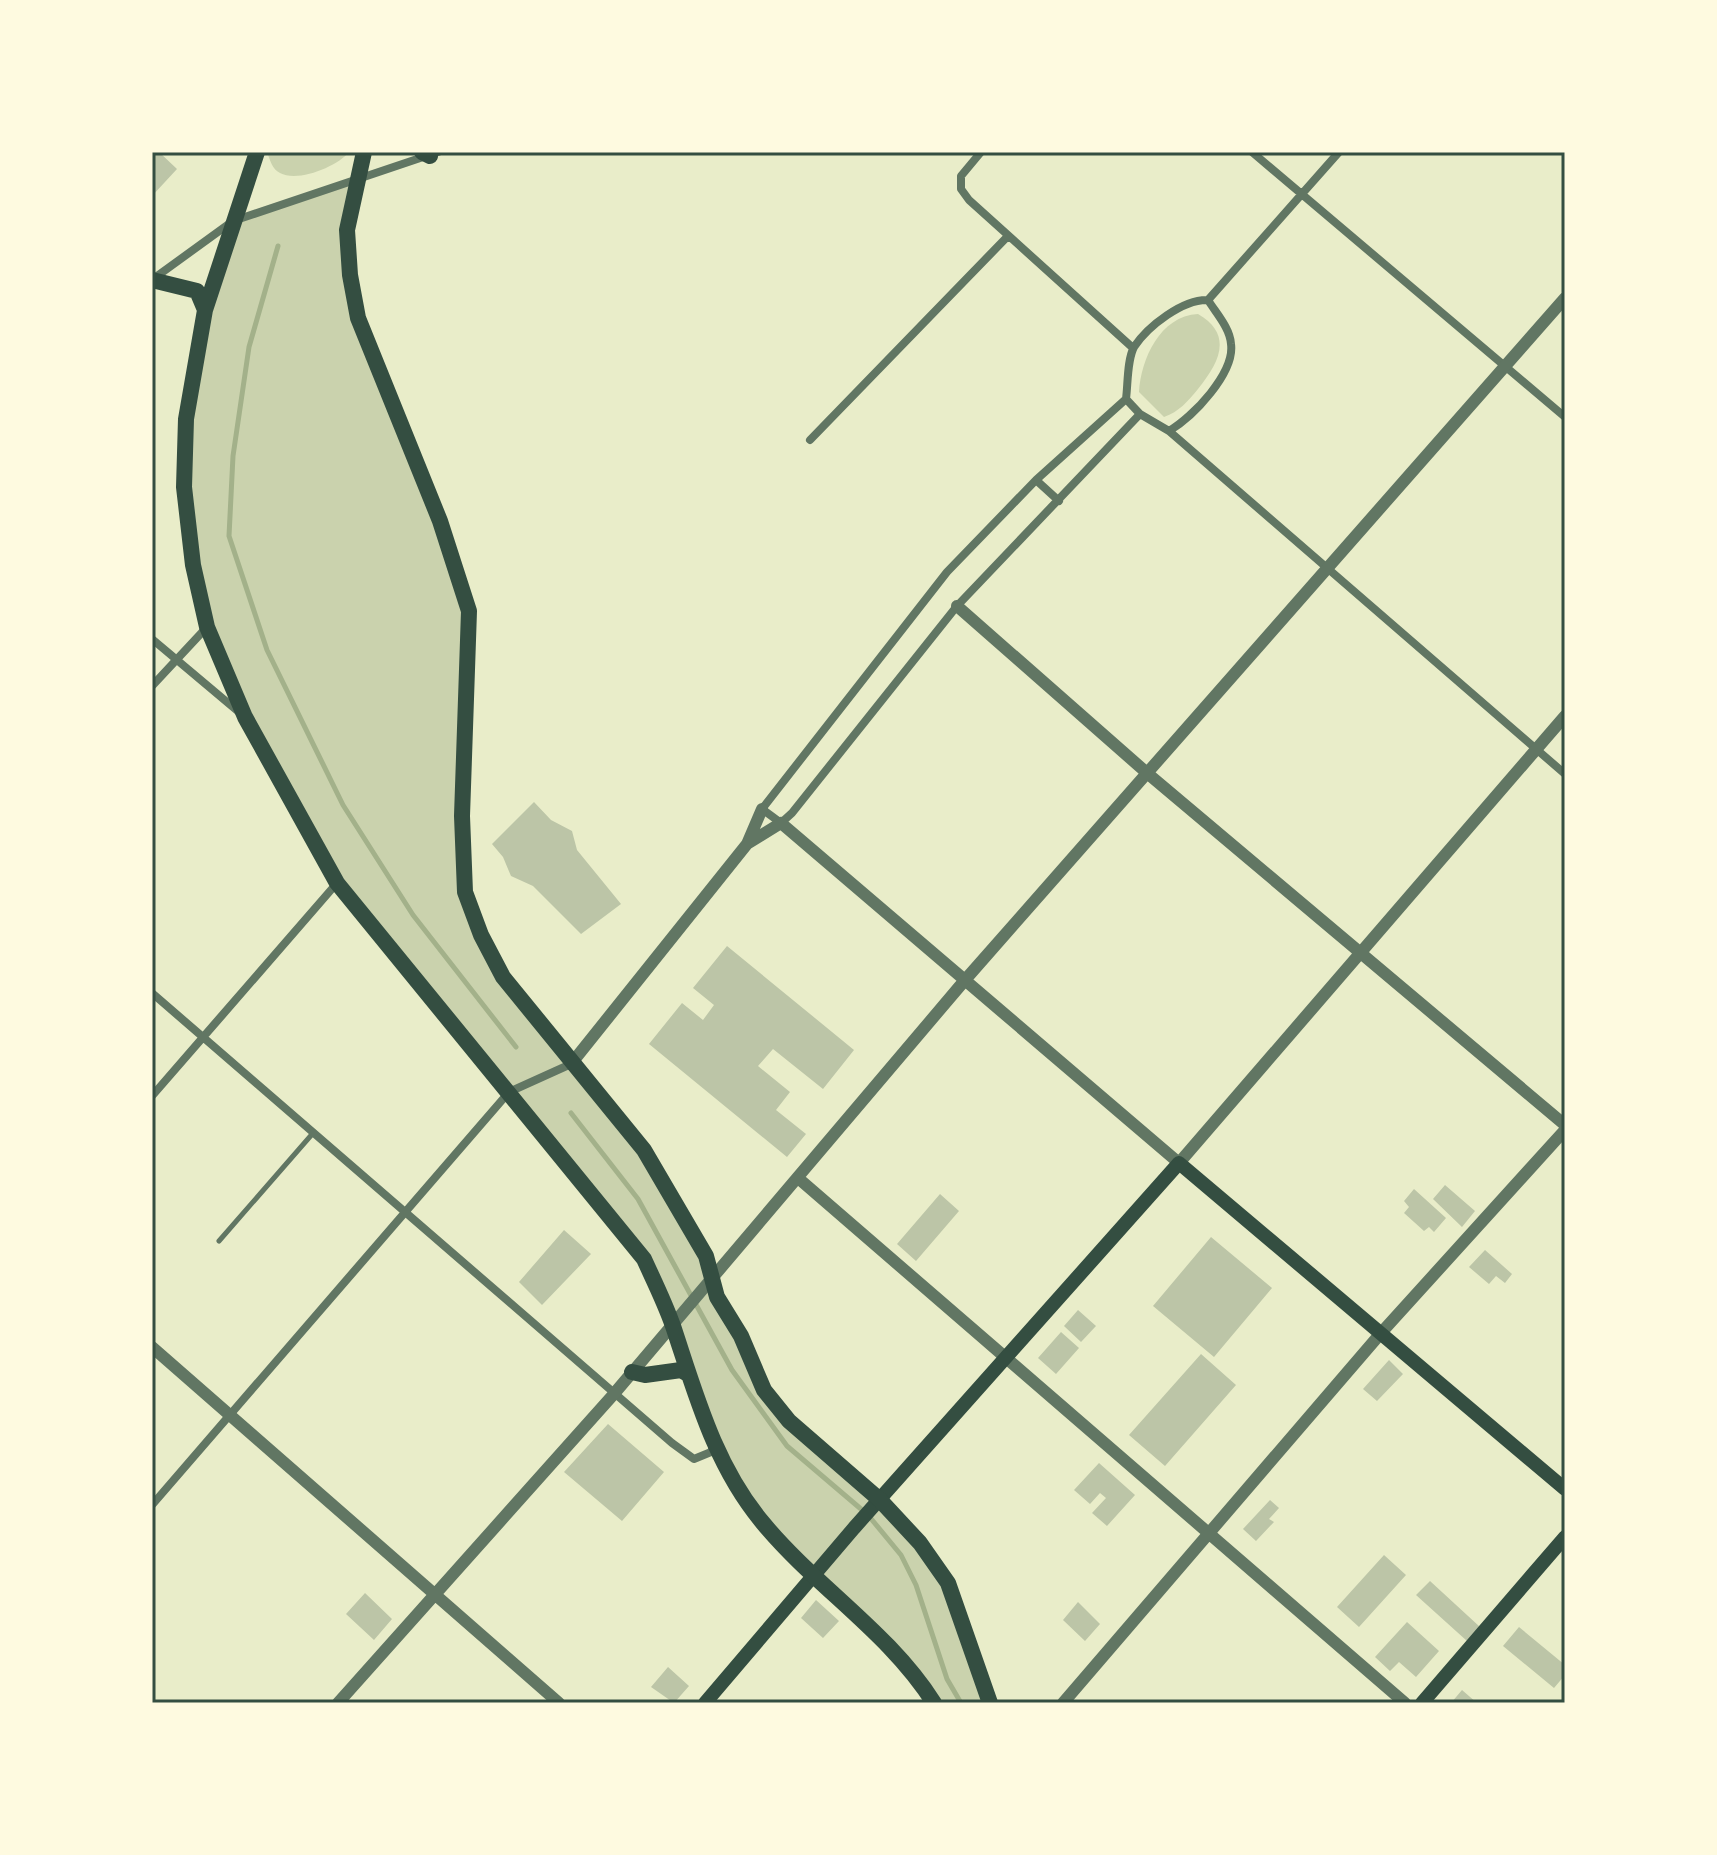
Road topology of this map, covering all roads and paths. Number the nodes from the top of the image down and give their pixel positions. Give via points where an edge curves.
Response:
1 (257, 152) edge
2 (364, 152) edge
3 (981, 152) edge
4 (1252, 152) edge
5 (1339, 152) edge
6 (430, 153) edge
7 (357, 179) junction
8 (1303, 194) junction
9 (233, 221) junction
10 (1007, 237) junction
11 (152, 279) edge
12 (1565, 298) edge
13 (1208, 300) junction
14 (205, 310) junction
15 (1133, 348) junction
16 (1506, 367) junction
17 (1126, 399) junction
18 (1140, 414) junction
19 (1565, 417) edge
20 (1169, 431) junction
21 (810, 440) dead end
22 (1036, 480) junction
23 (1059, 501) junction
24 (1328, 571) junction
25 (957, 606) junction
26 (207, 627) junction
27 (152, 639) edge
28 (175, 659) junction
29 (152, 686) edge
30 (1565, 716) edge
31 (245, 717) junction
32 (1536, 750) junction
33 (1147, 773) junction
34 (1565, 774) edge
35 (762, 809) junction
36 (781, 823) junction
37 (747, 844) junction
38 (337, 883) junction
39 (1359, 952) junction
40 (965, 980) junction
41 (152, 993) edge
42 (203, 1037) junction
43 (571, 1064) junction
44 (509, 1092) junction
45 (152, 1096) edge
46 (1565, 1128) edge
47 (314, 1131) junction
48 (1179, 1163) junction
49 (798, 1178) junction
50 (404, 1212) junction
51 (219, 1241) dead end
52 (711, 1279) junction
53 (678, 1317) junction
54 (1381, 1333) junction
55 (152, 1347) edge
56 (1007, 1356) junction
57 (632, 1372) junction
58 (688, 1374) junction
59 (613, 1395) junction
60 (230, 1416) junction
61 (714, 1444) junction
62 (1565, 1489) edge
63 (878, 1502) junction
64 (152, 1505) edge
65 (1211, 1534) junction
66 (1565, 1537) edge
67 (815, 1575) junction
68 (433, 1595) junction
69 (338, 1703) edge
70 (559, 1703) edge
71 (705, 1703) edge
72 (934, 1703) edge
73 (990, 1703) edge
74 (1063, 1703) edge
75 (1405, 1703) edge
76 (1422, 1703) edge

1 - 9 main road
2 - 7 main road
3 - 10 street via 961,176 961,189
4 - 8 street
5 - 8 street
6 - 7 street
7 - 9 street
7 - 43 main road via 347,230 358,318 440,521 469,611 462,816 465,892 503,977
8 - 13 street
8 - 16 street
9 - 11 street
9 - 14 main road
10 - 15 street
10 - 21 street
11 - 14 main road via 197,291
12 - 16 street
13 - 15 street via 1176,307
13 - 20 street via 1231,340 1232,360 1190,420
14 - 26 main road via 186,419 184,487
15 - 17 street
16 - 19 street
16 - 24 street
17 - 18 street
17 - 22 street
18 - 20 street
18 - 23 street
20 - 24 street
22 - 23 street
22 - 35 street via 947,572
23 - 25 street
24 - 32 street
24 - 33 street
25 - 33 street
25 - 36 street
26 - 28 street
26 - 31 main road
27 - 28 street
28 - 29 street
28 - 31 street
30 - 32 street
31 - 38 main road
32 - 34 street
32 - 39 street
33 - 39 street
33 - 40 street
35 - 36 street
35 - 37 street
36 - 37 street
36 - 40 street
37 - 43 street
38 - 42 street
38 - 44 main road
39 - 46 street
39 - 48 street
40 - 48 street
40 - 49 street
41 - 42 street
42 - 45 street
42 - 47 street
43 - 44 street
43 - 52 main road via 644,1150 706,1256
44 - 50 street
44 - 53 main road via 644,1259
46 - 54 street
47 - 50 street
47 - 51 lane
48 - 54 main road
48 - 56 main road
49 - 52 street
49 - 56 street
50 - 59 street
50 - 60 street
52 - 53 street
52 - 63 main road via 764,1390 789,1421
53 - 57 street
53 - 58 main road
54 - 62 main road
54 - 65 street
55 - 60 street
56 - 63 main road
56 - 65 street
57 - 58 main road
57 - 59 street
58 - 61 main road
59 - 61 street via 694,1459 711,1452
59 - 68 street
60 - 64 street
60 - 68 street
61 - 67 main road via 764,1525
63 - 67 main road
63 - 73 main road via 920,1543 948,1583
65 - 74 street
65 - 75 street
66 - 76 main road
67 - 71 main road
67 - 72 main road via 910,1667
68 - 69 street
68 - 70 street

